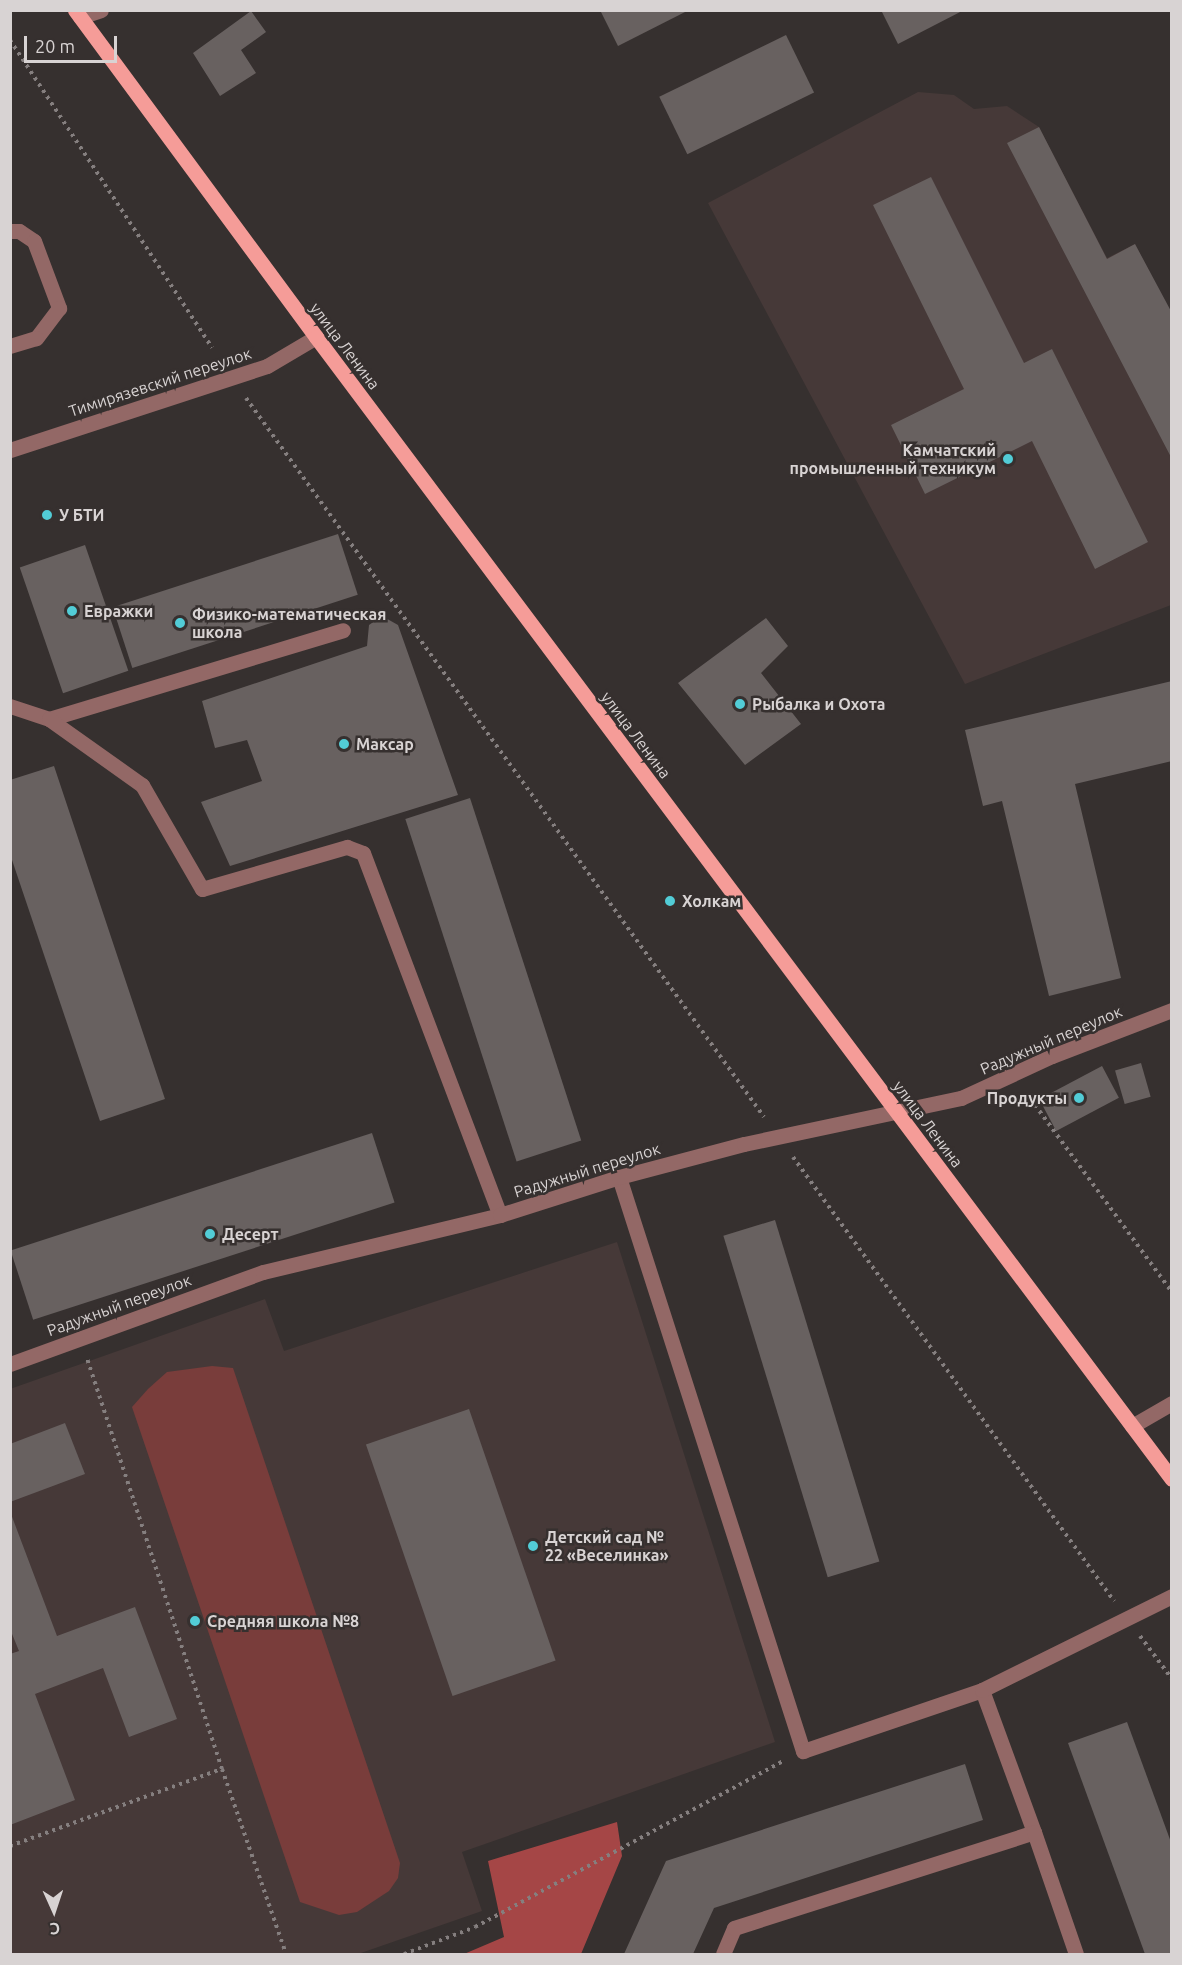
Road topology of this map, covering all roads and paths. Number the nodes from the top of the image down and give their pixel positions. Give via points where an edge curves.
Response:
1 (101, 10) edge
2 (78, 14) edge
3 (10, 40) edge
4 (10, 231) edge
5 (316, 337) junction
6 (10, 346) edge
7 (212, 348) dead end
8 (243, 393) dead end
9 (10, 450) edge
10 (343, 630) dead end
11 (10, 706) edge
12 (49, 719) junction
13 (1172, 1010) edge
14 (1035, 1105) dead end
15 (896, 1112) junction
16 (779, 1137) junction
17 (619, 1177) junction
18 (500, 1215) junction
19 (1172, 1292) edge
20 (80, 1339) junction
21 (10, 1364) edge
22 (1172, 1403) edge
23 (1132, 1426) junction
24 (1172, 1479) edge
25 (1172, 1596) edge
26 (1127, 1619) junction
27 (1172, 1679) edge
28 (982, 1690) junction
29 (803, 1750) junction
30 (222, 1769) junction
31 (1034, 1832) junction
32 (10, 1846) edge
33 (286, 1954) edge
34 (404, 1954) edge
35 (723, 1954) edge
36 (1076, 1954) edge

1 - 2 street
2 - 5 main road, улица Ленина
3 - 7 path
4 - 6 street via 19,231 34,241 59,308 36,338
5 - 9 street, Тимирязевский переулок via 267,366
5 - 15 main road, улица Ленина
8 - 16 path
10 - 12 street
11 - 12 street
12 - 18 street via 142,785 202,889 347,847 363,853
13 - 15 street, Радужный переулок via 1052,1056 961,1098
14 - 19 path
15 - 16 street, Радужный переулок
15 - 23 main road, улица Ленина
16 - 17 street, Радужный переулок
16 - 26 path
17 - 18 street, Радужный переулок
17 - 29 street
18 - 20 street, Радужный переулок via 263,1272
20 - 21 street, Радужный переулок
20 - 30 path
22 - 23 street
23 - 24 main road, улица Ленина
25 - 26 street
26 - 27 path
26 - 28 street
28 - 29 street
28 - 31 street
29 - 34 path via 476,1927
30 - 32 path
30 - 33 path
31 - 35 street via 734,1928
31 - 36 street

